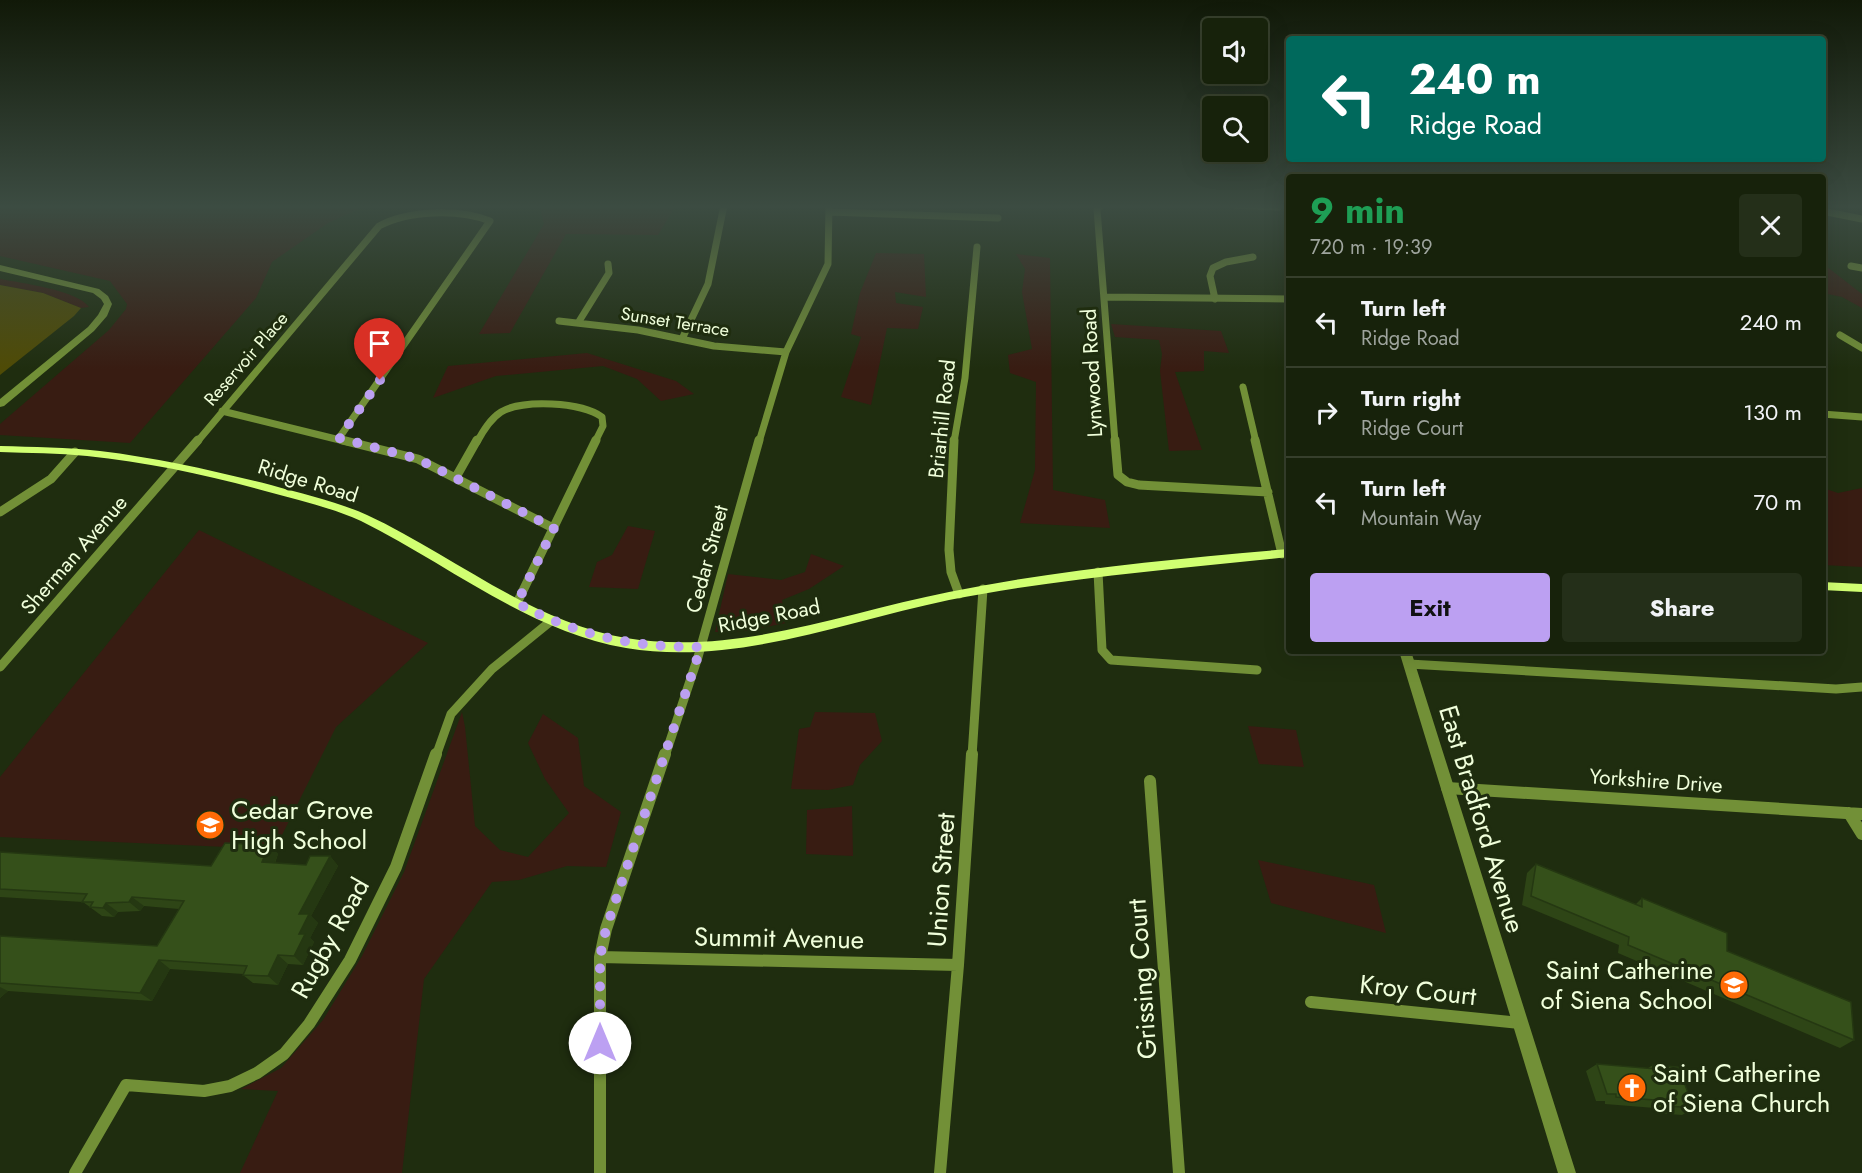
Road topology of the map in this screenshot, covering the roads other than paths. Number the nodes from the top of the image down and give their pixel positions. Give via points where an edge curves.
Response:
1 (350, 260) edge
2 (465, 260) edge
3 (713, 260) edge
4 (828, 260) edge
5 (976, 260) edge
6 (1101, 260) edge
7 (1238, 260) edge
8 (608, 264) dead end
9 (1851, 266) dead end
10 (0, 268) edge
11 (1862, 268) edge
12 (1104, 297) junction
13 (1215, 299) junction
14 (1286, 299) edge
15 (559, 321) dead end
16 (578, 323) junction
17 (1840, 334) dead end
18 (682, 339) junction
19 (1862, 348) edge
20 (786, 352) junction
21 (1244, 387) dead end
22 (0, 404) edge
23 (222, 411) junction
24 (1826, 414) edge
25 (1862, 417) edge
26 (339, 438) junction
27 (0, 449) edge
28 (75, 452) junction
29 (175, 467) junction
30 (456, 477) junction
31 (1268, 492) junction
32 (0, 512) edge
33 (554, 528) junction
34 (1285, 554) edge
35 (1098, 572) junction
36 (1826, 586) edge
37 (1862, 588) edge
38 (983, 589) junction
39 (959, 594) junction
40 (517, 603) junction
41 (551, 621) junction
42 (701, 647) junction
43 (1407, 657) edge
44 (0, 667) edge
45 (1257, 670) dead end
46 (1862, 687) edge
47 (1150, 781) dead end
48 (1447, 788) junction
49 (1849, 813) junction
50 (1862, 814) edge
51 (1862, 834) edge
52 (600, 957) junction
53 (958, 965) junction
54 (1311, 1002) dead end
55 (1520, 1023) junction
56 (75, 1173) edge
57 (600, 1173) edge
58 (939, 1173) edge
59 (1179, 1173) edge
60 (1567, 1173) edge

1 - 23 street, Reservoir Place
2 - 26 street, Reservoir Place
3 - 18 street via 708,284
4 - 20 street, Cedar Street
5 - 39 street, Briarhill Road via 965,378 954,430 949,550
6 - 12 street
7 - 13 street via 1221,263 1211,270
8 - 16 street via 609,273
9 - 11 street
10 - 22 street via 96,291 108,304 91,329
12 - 13 street, Lynwood Road
12 - 31 street, Lynwood Road via 1116,469 1120,478 1139,485
13 - 14 street, Lynwood Road
15 - 16 street, Sunset Terrace
16 - 18 street, Sunset Terrace
17 - 19 street
18 - 20 street, Sunset Terrace
20 - 42 street, Cedar Street
21 - 31 street
23 - 26 street
23 - 29 street, Reservoir Place
24 - 25 street
26 - 30 street via 418,459
27 - 28 main road, Ridge Road
28 - 29 main road, Ridge Road
28 - 32 street via 57,474
29 - 40 main road, Ridge Road via 349,512
29 - 44 street, Sherman Avenue
30 - 33 street
30 - 33 street via 493,418 505,410 525,405 594,411 602,417 603,426
31 - 34 street
33 - 40 street
34 - 35 main road, Ridge Road
35 - 38 main road, Ridge Road
35 - 45 street via 1102,650 1111,660
36 - 37 main road
38 - 39 main road, Ridge Road
38 - 53 street, Union Street
39 - 42 main road, Ridge Road via 780,637
40 - 41 main road, Ridge Road
41 - 42 main road, Ridge Road via 630,643
41 - 56 street, Rugby Road via 492,669 451,714 396,867 337,982 295,1042 257,1073 224,1087 204,1091 126,1085
42 - 52 street, Cedar Street
43 - 46 street via 1836,689
43 - 48 street, East Bradford Avenue
47 - 59 street, Grissing Court
48 - 49 street, Yorkshire Drive
48 - 55 street, East Bradford Avenue
49 - 50 street, Yorkshire Drive
49 - 51 street
52 - 53 street, Summit Avenue
52 - 57 street, Cedar Street
53 - 58 street, Union Street
54 - 55 street, Kroy Court
55 - 60 street, East Bradford Avenue

